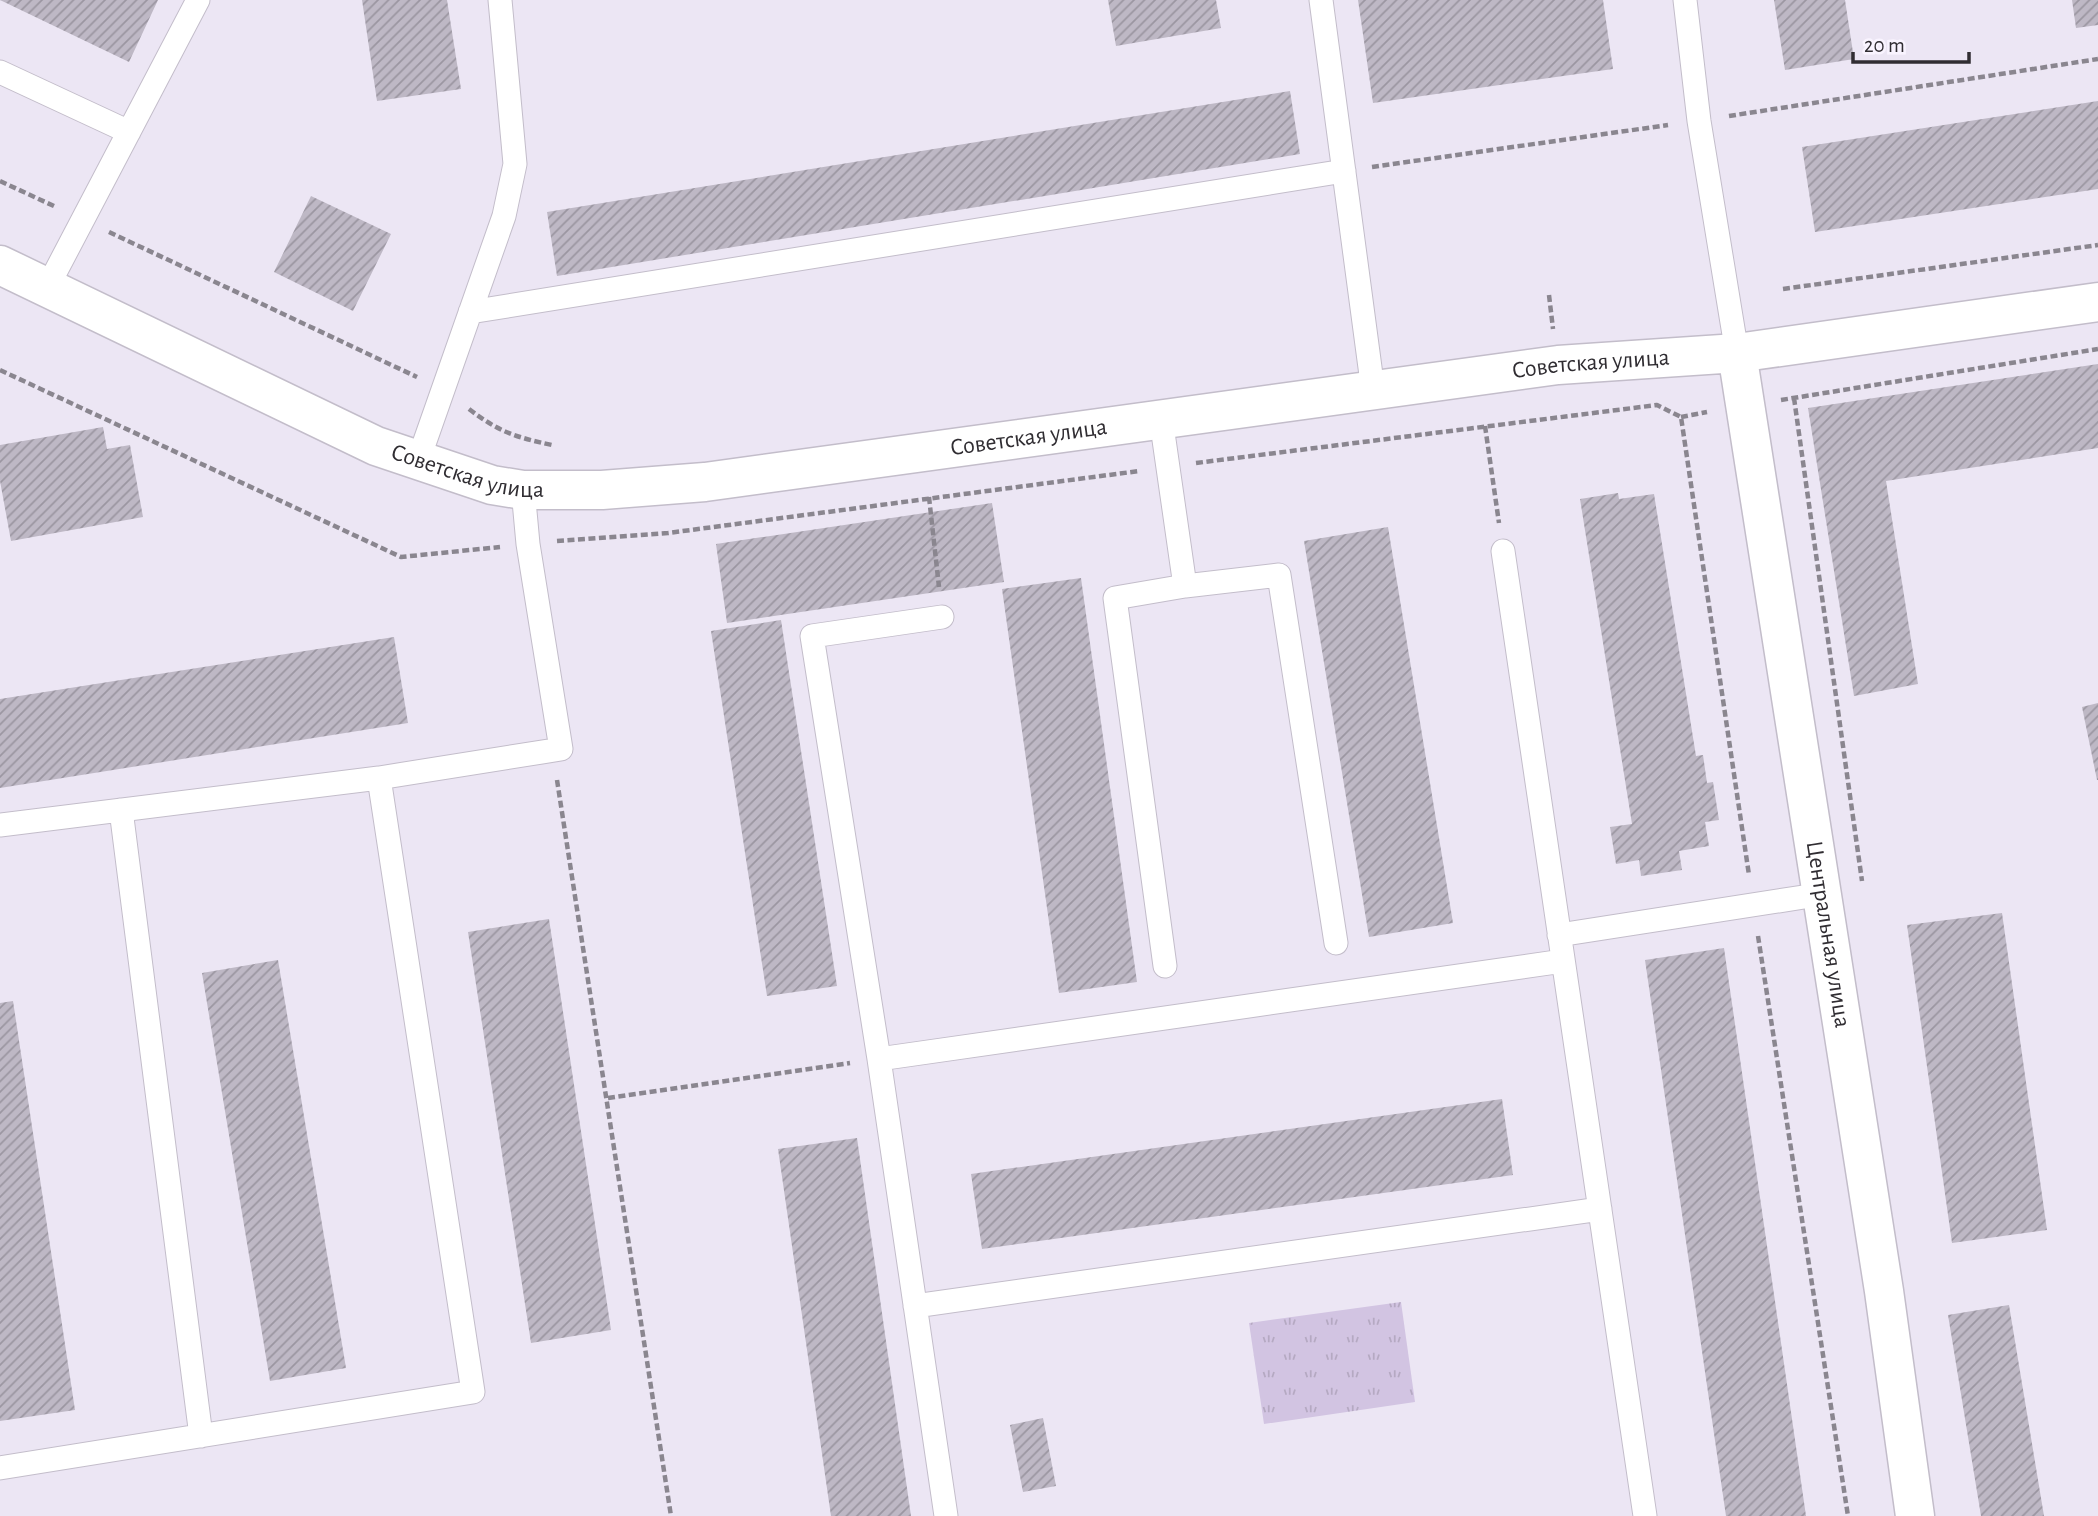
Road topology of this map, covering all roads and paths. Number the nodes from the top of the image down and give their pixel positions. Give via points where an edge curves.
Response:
1 (198, 0) edge
2 (499, 0) edge
3 (1321, 0) edge
4 (1685, 0) edge
5 (0, 72) edge
6 (130, 132) junction
7 (1344, 172) junction
8 (0, 181) edge
9 (63, 211) dead end
10 (101, 229) dead end
11 (2098, 245) edge
12 (0, 265) edge
13 (47, 288) junction
14 (1783, 289) dead end
15 (2098, 302) edge
16 (470, 312) junction
17 (2098, 349) edge
18 (1737, 353) junction
19 (0, 370) edge
20 (443, 389) junction
21 (1373, 390) junction
22 (1794, 398) junction
23 (1746, 405) junction
24 (1681, 417) junction
25 (1161, 419) junction
26 (1485, 426) junction
27 (552, 445) dead end
28 (418, 461) junction
29 (1168, 467) junction
30 (523, 490) junction
31 (929, 497) junction
32 (528, 544) junction
33 (1503, 551) joint
34 (1185, 586) junction
35 (942, 617) joint
36 (552, 750) junction
37 (379, 778) junction
38 (121, 810) junction
39 (0, 825) edge
40 (1864, 890) dead end
41 (1823, 894) junction
42 (1753, 905) junction
43 (1559, 935) junction
44 (1336, 943) dead end
45 (1563, 961) junction
46 (1165, 966) dead end
47 (878, 1059) junction
48 (608, 1098) junction
49 (1600, 1209) junction
50 (915, 1306) junction
51 (201, 1436) junction
52 (0, 1468) edge
53 (671, 1516) edge
54 (947, 1516) edge
55 (1645, 1516) edge
56 (1848, 1516) edge
57 (1915, 1516) edge

1 - 6 lane
2 - 16 lane via 515,164 504,216
3 - 7 lane
4 - 18 lane via 1699,121
5 - 6 lane
6 - 13 lane
7 - 16 lane
7 - 21 lane
8 - 9 path
10 - 20 path
11 - 14 path
12 - 13 street, Советская улица
13 - 28 street, Советская улица via 364,440
15 - 18 street, Советская улица
16 - 20 lane
17 - 22 path
18 - 21 street, Советская улица via 1558,365
18 - 23 street, Центральная улица
19 - 32 path via 401,557
20 - 27 path via 513,437
20 - 28 lane
21 - 25 street, Советская улица
22 - 23 path
22 - 40 path
23 - 24 path
23 - 41 street, Центральная улица
24 - 26 path via 1657,405
24 - 42 path
25 - 29 lane
25 - 30 street, Советская улица via 705,482
26 - 29 path
26 - 33 path
28 - 30 street, Советская улица
29 - 31 path
29 - 34 lane
30 - 32 lane
31 - 32 path via 668,533
31 - 35 path
32 - 36 lane via 561,749
33 - 43 lane
34 - 44 lane via 1279,575
34 - 46 lane via 1115,598
35 - 47 lane via 812,636
36 - 37 lane
36 - 48 path
37 - 38 lane
37 - 51 lane via 473,1392
38 - 39 lane
38 - 51 lane
41 - 42 lane
41 - 57 street, Центральная улица
42 - 43 lane
42 - 56 path
43 - 45 lane
45 - 47 lane
45 - 49 lane
47 - 48 path
47 - 50 lane
48 - 53 path
49 - 50 lane
49 - 55 lane
50 - 54 lane
51 - 52 lane

